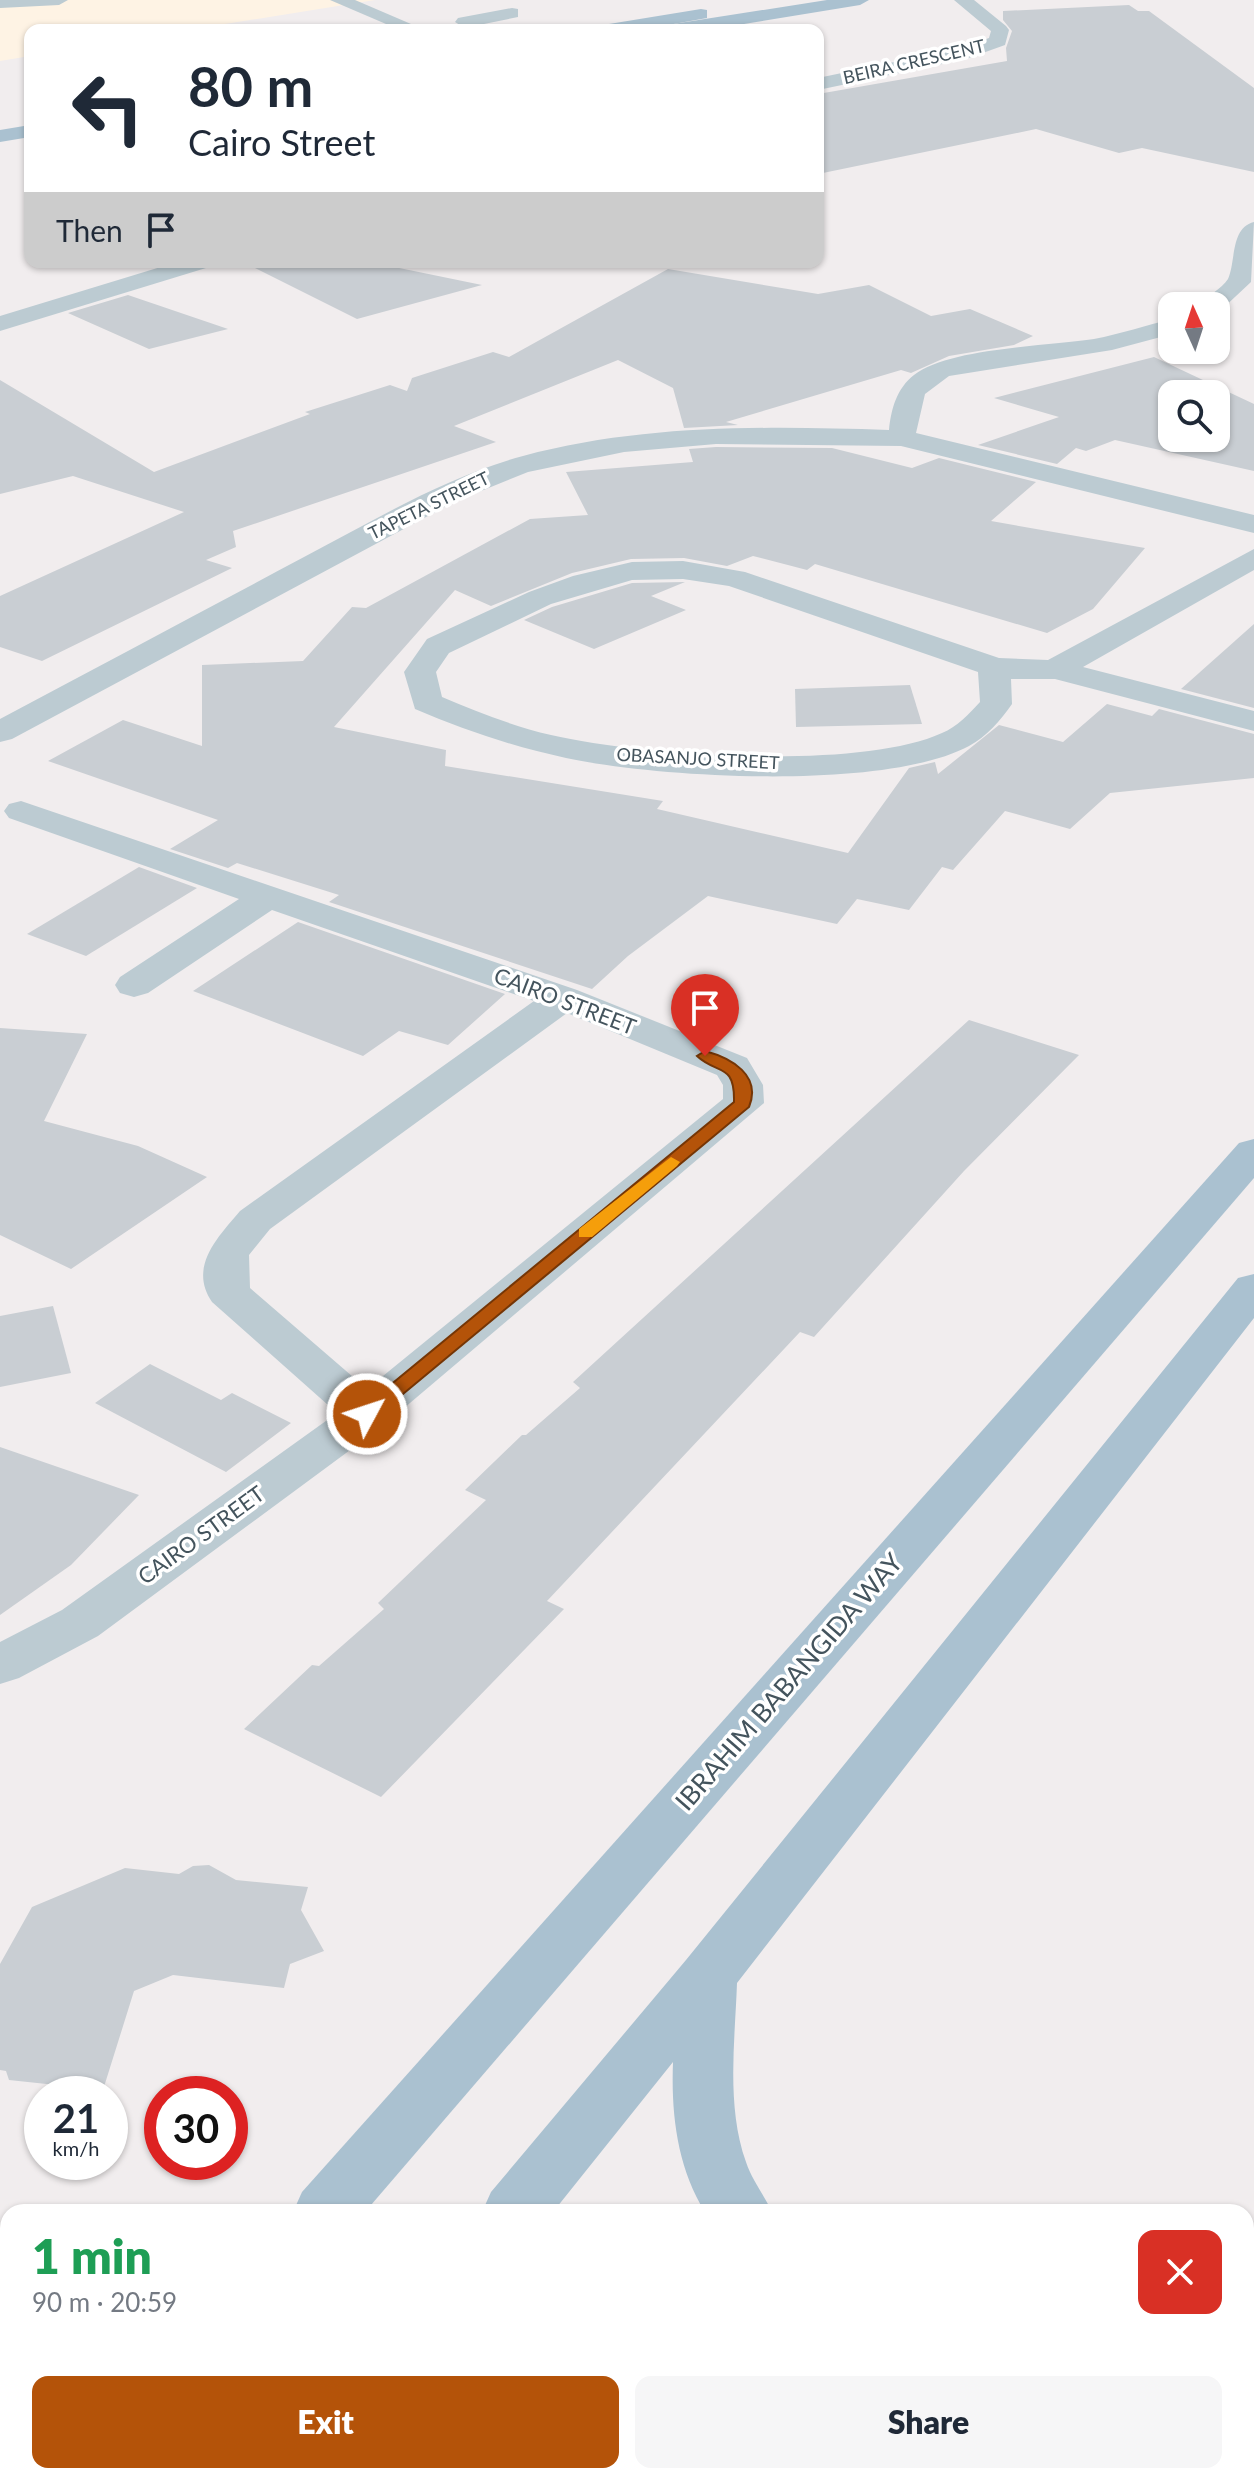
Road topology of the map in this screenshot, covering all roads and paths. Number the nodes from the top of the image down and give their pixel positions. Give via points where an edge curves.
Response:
1 (59, 0) edge
2 (339, 0) edge
3 (787, 0) edge
4 (860, 0) edge
5 (963, 0) edge
6 (34, 2) junction
7 (0, 3) edge
8 (512, 13) dead end
9 (0, 19) edge
10 (401, 24) edge
11 (469, 24) edge
12 (645, 24) edge
13 (710, 24) edge
14 (839, 80) junction
15 (824, 83) edge
16 (824, 100) edge
17 (24, 132) edge
18 (0, 136) edge
19 (24, 145) edge
20 (0, 149) edge
21 (1254, 229) edge
22 (182, 268) edge
23 (1227, 292) edge
24 (0, 324) edge
25 (1158, 330) edge
26 (902, 438) junction
27 (1254, 524) edge
28 (1254, 558) edge
29 (1222, 576) junction
30 (1254, 585) edge
31 (994, 667) junction
32 (1055, 669) junction
33 (1254, 721) edge
34 (0, 732) edge
35 (21, 811) dead end
36 (268, 896) junction
37 (134, 985) dead end
38 (563, 998) junction
39 (1254, 1152) edge
40 (1254, 1288) edge
41 (367, 1414) junction
42 (0, 1665) edge
43 (707, 1977) junction
44 (332, 2204) edge
45 (521, 2204) edge
46 (733, 2204) edge

1 - 6 street
2 - 10 street
3 - 12 main road
4 - 13 main road
5 - 14 street, BEIRA CRESCENT via 1000,30 998,41 966,53
6 - 7 street
6 - 9 street
8 - 11 street via 464,22
14 - 15 street, BEIRA CRESCENT
14 - 16 street via 862,91
17 - 18 main road
19 - 20 main road
21 - 23 street via 1239,282
22 - 24 street
25 - 26 street via 930,375 903,410
26 - 27 street, TAPETA STREET
26 - 34 street, TAPETA STREET via 656,439 534,462 476,481 415,510
28 - 29 street, OBASANJO STREET
29 - 30 street
29 - 32 street, OBASANJO STREET
31 - 31 street, OBASANJO STREET via 996,704 955,740 917,752 823,765 655,760 572,750 485,728 427,702 420,672 438,646 540,598 632,571 683,570 734,578
31 - 32 street, OBASANJO STREET
32 - 33 street
35 - 36 street, CAIRO STREET
36 - 37 street
36 - 38 street, CAIRO STREET
38 - 41 street via 255,1220 227,1254 228,1292
38 - 41 street, CAIRO STREET via 733,1067 743,1085 743,1103
39 - 44 main road, IBRAHIM BABANGIDA WAY
40 - 43 main road
41 - 42 street, CAIRO STREET via 80,1623
43 - 45 main road
43 - 46 main road via 704,2087 710,2146

